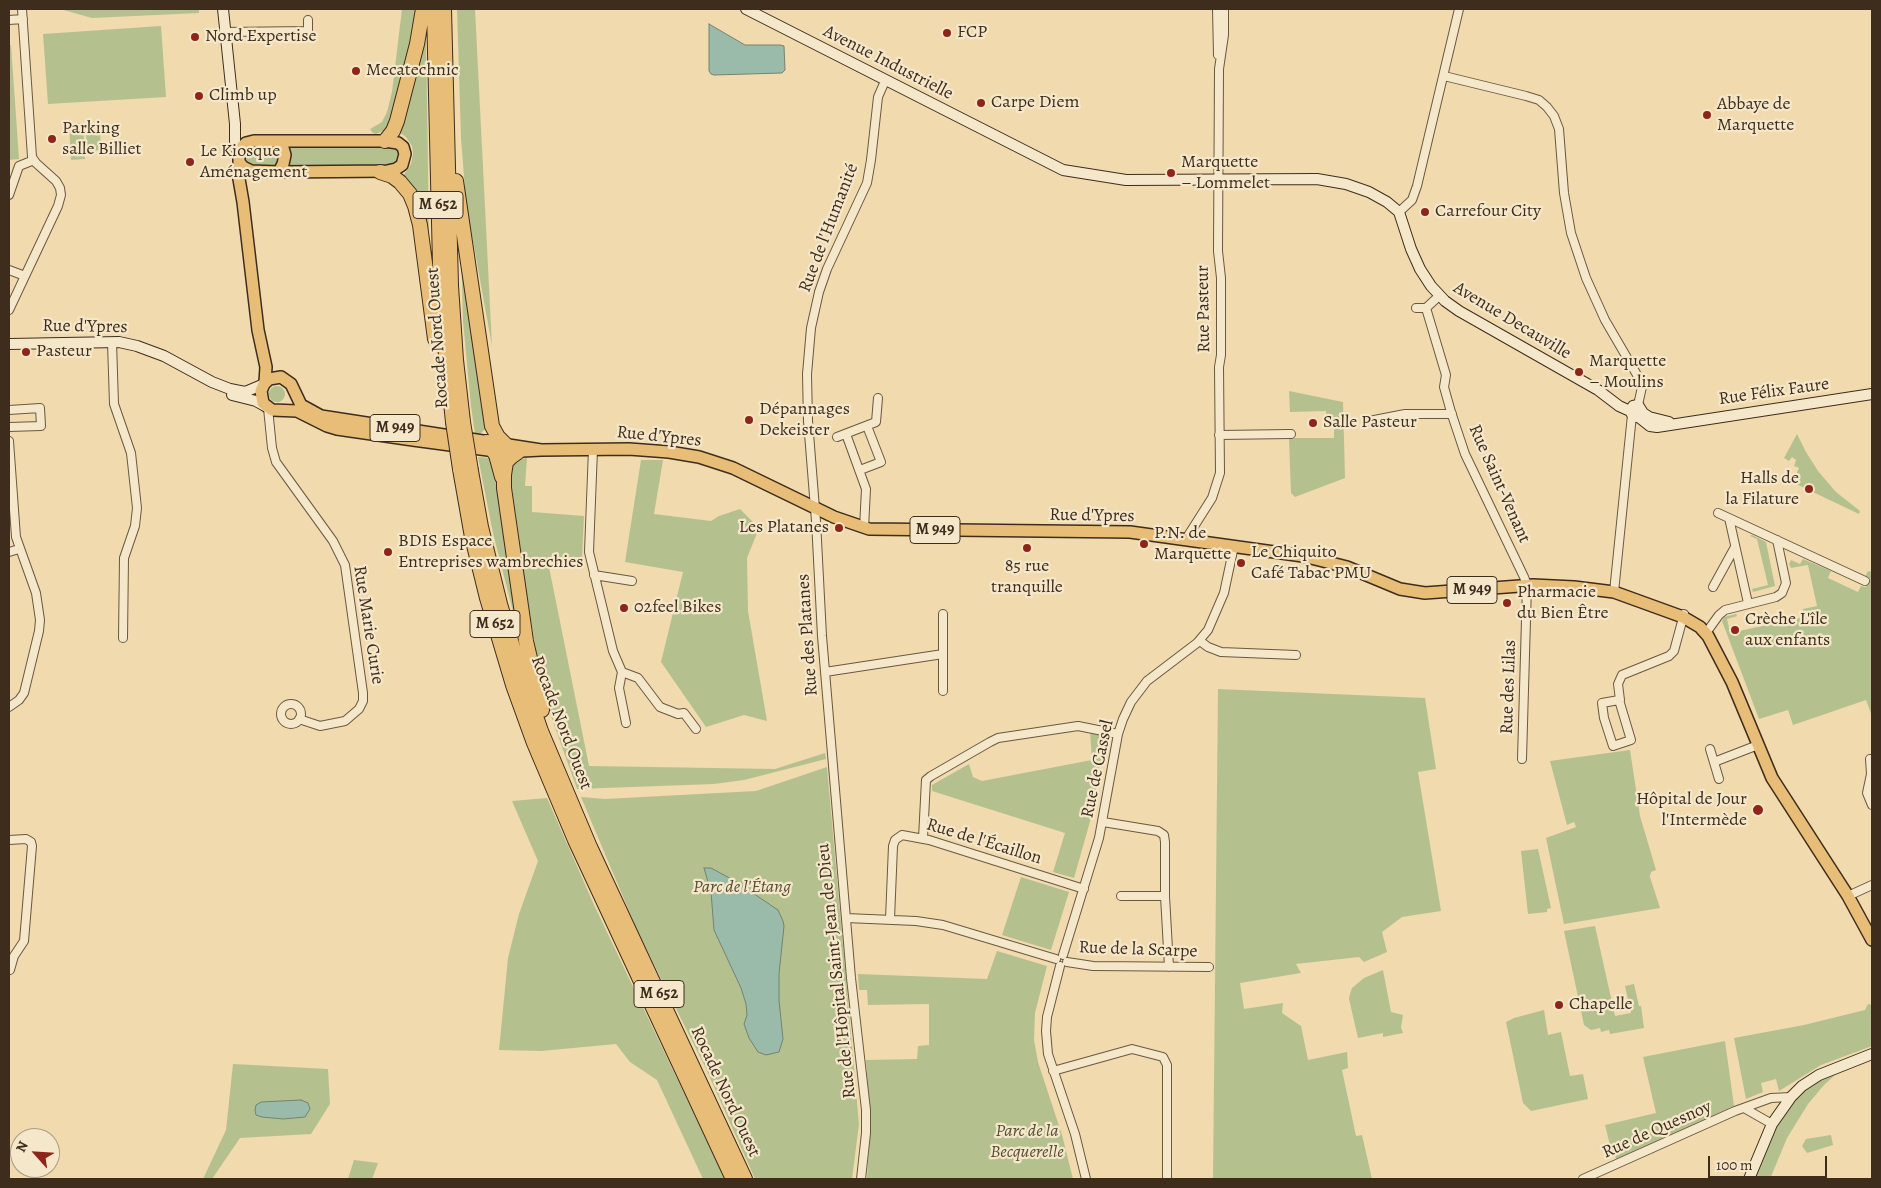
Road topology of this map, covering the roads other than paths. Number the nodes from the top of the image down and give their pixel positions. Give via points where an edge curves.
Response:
1 (22, 9) edge
2 (223, 9) edge
3 (423, 9) edge
4 (434, 9) edge
5 (444, 9) edge
6 (746, 9) edge
7 (1217, 9) edge
8 (1224, 9) edge
9 (1459, 9) edge
10 (23, 19) junction
11 (9, 20) edge
12 (308, 20) dead end
13 (224, 32) junction
14 (1219, 69) junction
15 (1444, 76) junction
16 (885, 80) junction
17 (446, 99) junction
18 (235, 124) junction
19 (254, 141) junction
20 (277, 141) junction
21 (385, 141) junction
22 (238, 158) junction
23 (34, 160) junction
24 (255, 171) junction
25 (279, 172) junction
26 (380, 172) junction
27 (1219, 180) junction
28 (9, 195) edge
29 (244, 202) junction
30 (1399, 212) junction
31 (9, 270) edge
32 (25, 276) junction
33 (1439, 296) junction
34 (1416, 308) dead end
35 (1426, 308) junction
36 (9, 310) edge
37 (112, 342) junction
38 (261, 343) junction
39 (9, 344) edge
40 (285, 379) junction
41 (212, 382) junction
42 (264, 383) junction
43 (294, 392) junction
44 (1872, 394) edge
45 (878, 398) dead end
46 (450, 401) junction
47 (274, 409) junction
48 (9, 410) edge
49 (1636, 412) junction
50 (1452, 414) junction
51 (1369, 421) dead end
52 (458, 422) junction
53 (492, 426) junction
54 (867, 426) junction
55 (9, 427) edge
56 (846, 434) junction
57 (1291, 434) dead end
58 (1220, 435) junction
59 (837, 438) dead end
60 (9, 442) edge
61 (495, 447) junction
62 (593, 449) junction
63 (860, 470) junction
64 (504, 488) junction
65 (815, 508) junction
66 (1718, 513) dead end
67 (1729, 518) junction
68 (864, 528) junction
69 (1186, 539) junction
70 (1777, 540) junction
71 (1234, 546) junction
72 (1735, 547) junction
73 (19, 549) junction
74 (9, 552) edge
75 (594, 575) junction
76 (632, 581) dead end
77 (1865, 581) dead end
78 (1526, 585) junction
79 (1713, 587) dead end
80 (1614, 592) junction
81 (1748, 603) junction
82 (943, 614) dead end
83 (1684, 616) junction
84 (1708, 631) junction
85 (123, 638) dead end
86 (1200, 641) junction
87 (943, 654) junction
88 (1296, 655) dead end
89 (622, 672) junction
90 (825, 672) junction
91 (943, 691) dead end
92 (1620, 700) junction
93 (9, 707) edge
94 (299, 719) dead end
95 (626, 723) dead end
96 (696, 729) dead end
97 (1118, 734) junction
98 (1758, 745) junction
99 (1710, 749) dead end
100 (1522, 759) dead end
101 (1870, 759) dead end
102 (833, 760) joint
103 (1714, 762) junction
104 (554, 773) junction
105 (1719, 779) dead end
106 (1872, 805) edge
107 (568, 810) junction
108 (1103, 822) junction
109 (923, 838) junction
110 (9, 840) edge
111 (1872, 885) edge
112 (1084, 888) junction
113 (1121, 896) dead end
114 (1165, 896) junction
115 (1848, 896) junction
116 (846, 918) junction
117 (890, 920) junction
118 (1872, 940) edge
119 (1062, 961) junction
120 (1169, 967) junction
121 (1209, 967) dead end
122 (10, 970) edge
123 (1872, 1054) edge
124 (1053, 1071) junction
125 (1791, 1097) junction
126 (1744, 1108) junction
127 (1772, 1124) junction
128 (733, 1179) edge
129 (745, 1179) edge
130 (861, 1179) edge
131 (1086, 1179) edge
132 (1167, 1179) edge
133 (1583, 1179) edge
134 (1749, 1179) edge

1 - 10 street
2 - 13 street
3 - 21 highway via 397,121
4 - 46 highway, Rocade Nord Ouest / M 652 via 441,307
5 - 17 highway, Rocade Nord Ouest / M 652
6 - 16 street, Avenue Industrielle
7 - 14 street, Rue Pasteur
8 - 14 street, Rue Pasteur
9 - 15 street
10 - 11 street
10 - 23 street via 30,148
12 - 13 street via 308,31
13 - 18 street
14 - 27 street, Rue Pasteur
15 - 30 street via 1417,186 1412,200
15 - 49 street via 1532,98 1547,107 1554,116 1559,129 1571,233 1605,320 1640,380 1642,387
16 - 27 street, Avenue Industrielle via 1063,170 1126,180
16 - 65 street, Rue de l'Humanité via 878,97 867,183 825,275 811,328 807,388
17 - 52 highway, Rocade Nord Ouest / M 652
17 - 53 highway via 452,122 458,197
18 - 19 street via 241,136
18 - 22 street
19 - 20 main road
19 - 22 main road via 244,144
20 - 21 main road
20 - 25 main road via 285,155
21 - 26 main road via 401,145 404,159 396,169
22 - 24 main road via 244,168
22 - 29 main road
23 - 28 street via 17,169
23 - 32 street via 56,181 61,196
24 - 25 main road
24 - 29 main road via 247,183
25 - 26 main road
26 - 46 highway via 400,182 410,194 416,211 438,359
27 - 30 street via 1334,181 1369,192
27 - 58 street, Rue Pasteur
29 - 38 main road
30 - 33 street, Avenue Decauville via 1417,262
31 - 32 street
32 - 36 street
33 - 35 street
33 - 49 street, Avenue Decauville via 1459,311 1598,390 1621,407
34 - 35 street
35 - 50 street, Rue Saint-Venant via 1446,375 1444,387
37 - 39 street, Rue d'Ypres / M 949
37 - 41 street, Rue d'Ypres / M 949 via 137,346 164,356
37 - 85 street via 114,404 130,448 137,508 136,526 124,558
38 - 40 main road via 271,366
38 - 42 main road via 266,367
40 - 42 main road via 273,377
40 - 43 main road
41 - 42 street, Rue d'Ypres / M 949 via 241,392
41 - 47 street, Rue d'Ypres / M 949 via 234,396
42 - 47 main road via 260,396
43 - 47 main road via 290,404
43 - 61 main road, Rue d'Ypres / M 949 via 301,405 321,416
44 - 49 street, Rue Félix Faure via 1680,422 1657,420
45 - 54 street via 876,422
46 - 52 highway, Rocade Nord Ouest / M 652
47 - 61 main road, Rue d'Ypres / M 949 via 297,411 337,429
47 - 94 street, Rue Marie Curie via 271,439 279,467 343,559 363,693 359,709 342,723 320,726
48 - 55 street via 40,408 41,426
49 - 80 street
50 - 51 street via 1404,414
50 - 78 street, Rue Saint-Venant via 1465,454
52 - 104 highway, Rocade Nord Ouest / M 652, bridge via 474,545 491,611 518,700
53 - 61 highway
53 - 61 highway via 498,437
54 - 56 street
54 - 63 street via 881,462
56 - 59 street
56 - 63 street
57 - 58 street
58 - 69 street, Rue Pasteur via 1218,482 1212,498
60 - 73 street via 14,531
61 - 62 main road, Rue d'Ypres / M 949
61 - 64 highway
61 - 64 highway via 511,456 506,462
62 - 65 main road, Rue d'Ypres / M 949 via 642,449 699,457 733,468
62 - 75 street via 589,552
63 - 68 street via 867,494
64 - 104 highway via 526,641
65 - 68 main road, Rue d'Ypres / M 949
65 - 90 street, Rue des Platanes
66 - 67 street
67 - 70 street
67 - 72 street
68 - 69 main road, Rue d'Ypres / M 949 via 1123,532
69 - 71 main road, Rue d'Ypres / M 949
70 - 77 street
70 - 81 street via 1786,583 1784,590 1780,596
71 - 78 main road, Rue d'Ypres / M 949 via 1286,553 1347,567 1391,586 1417,592
71 - 86 street, Rue de Cassel via 1224,593 1212,623
72 - 79 street
72 - 81 street
73 - 74 street
73 - 93 street via 38,600 39,626 24,693
75 - 76 street
75 - 89 street via 613,651
78 - 80 main road, Rue d'Ypres / M 949
78 - 100 street, Rue des Lilas
80 - 83 main road, Rue d'Ypres / M 949
81 - 84 street via 1725,610
82 - 87 street
83 - 84 main road, M 949
83 - 92 street via 1672,654 1622,675 1618,684
84 - 98 main road, M 949
86 - 88 street via 1221,652
86 - 97 street, Rue de Cassel via 1142,686 1128,707
87 - 90 street
87 - 91 street
89 - 95 street via 619,688
89 - 96 street via 638,678 660,707 684,713
90 - 102 street, Rue des Platanes
92 - 92 street via 1602,703 1613,746 1631,740
97 - 108 street, Rue de Cassel
97 - 109 street via 1078,726 998,738 990,742 926,780
98 - 103 street
98 - 115 main road, M 949 via 1778,788
99 - 103 street
101 - 106 street via 1867,793
102 - 116 street, Rue de l'Hôpital Saint-Jean de Dieu
103 - 105 street
104 - 107 highway, Rocade Nord Ouest / M 652
107 - 128 highway, Rocade Nord Ouest / M 652
107 - 129 highway, Rocade Nord Ouest / M 652
108 - 112 street, Rue de Cassel
108 - 114 street via 1162,833 1165,842
109 - 112 street, Rue de l'Écaillon
109 - 117 street, Rue de l'Écaillon via 902,835 895,840
110 - 122 street via 26,839 32,846 24,941
111 - 115 street
112 - 119 street, Rue de Cassel
113 - 114 street
114 - 120 street
115 - 118 main road, M 949
116 - 117 street, Rue de la Scarpe
116 - 130 street, Rue de l'Hôpital Saint-Jean de Dieu via 866,1118
117 - 119 street, Rue de la Scarpe via 952,927
119 - 120 street, Rue de la Scarpe via 1088,966
119 - 124 street, Rue de Cassel via 1046,1024
120 - 121 street, Rue de la Scarpe
123 - 125 street via 1819,1075
124 - 131 street, Rue de Cassel via 1075,1134
124 - 132 street via 1132,1049 1163,1057 1167,1065
125 - 126 street, Rue de Quesnoy via 1768,1099
125 - 127 street
126 - 127 street
126 - 133 street, Rue de Quesnoy
127 - 134 street

